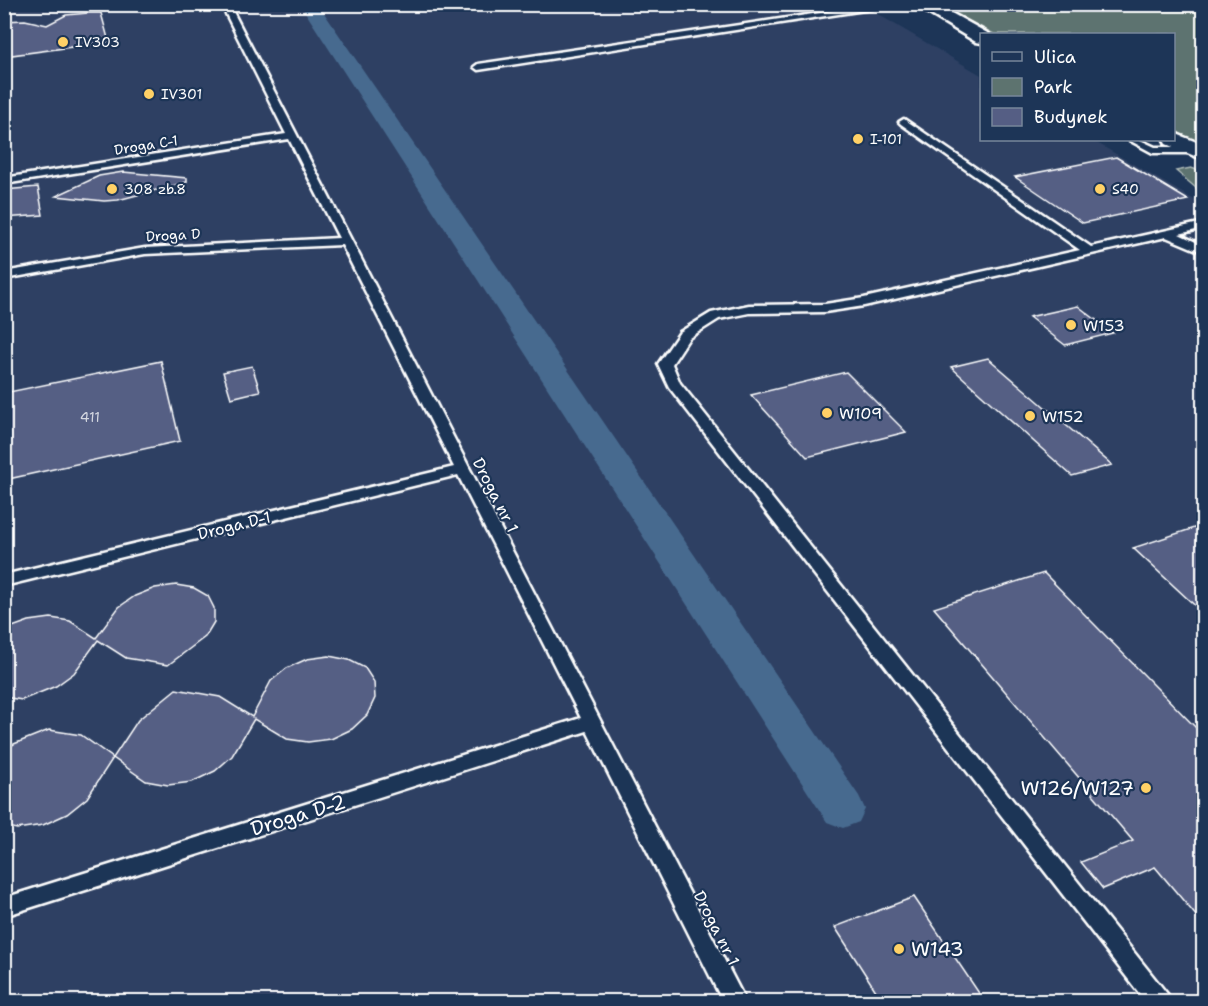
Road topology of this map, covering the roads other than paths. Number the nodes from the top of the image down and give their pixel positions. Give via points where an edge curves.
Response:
1 (225, 4) edge
2 (899, 4) edge
3 (921, 4) edge
4 (980, 37) edge
5 (478, 67) dead end
6 (904, 122) dead end
7 (292, 136) junction
8 (1175, 140) edge
9 (1136, 141) edge
10 (1199, 152) edge
11 (4, 181) edge
12 (1203, 225) edge
13 (1167, 233) junction
14 (346, 241) junction
15 (1203, 250) edge
16 (1089, 251) junction
17 (4, 276) edge
18 (463, 470) junction
19 (4, 581) edge
20 (592, 722) junction
21 (4, 907) edge
22 (734, 1001) edge
23 (1160, 1002) edge

1 - 7 lane, Droga nr 1
2 - 5 lane
3 - 4 street
6 - 16 lane
7 - 11 lane, Droga C-1
7 - 14 lane, Droga nr 1
8 - 10 street
9 - 10 lane via 1153,150
12 - 13 lane
13 - 15 lane
13 - 16 lane
14 - 17 lane, Droga D via 145,251
14 - 18 lane, Droga nr 1
16 - 23 lane via 864,302 825,308 749,309 715,316 684,335 665,364 674,384
18 - 19 lane, Droga D-1
18 - 20 lane, Droga nr 1
20 - 21 lane, Droga D-2
20 - 22 lane, Droga nr 1

